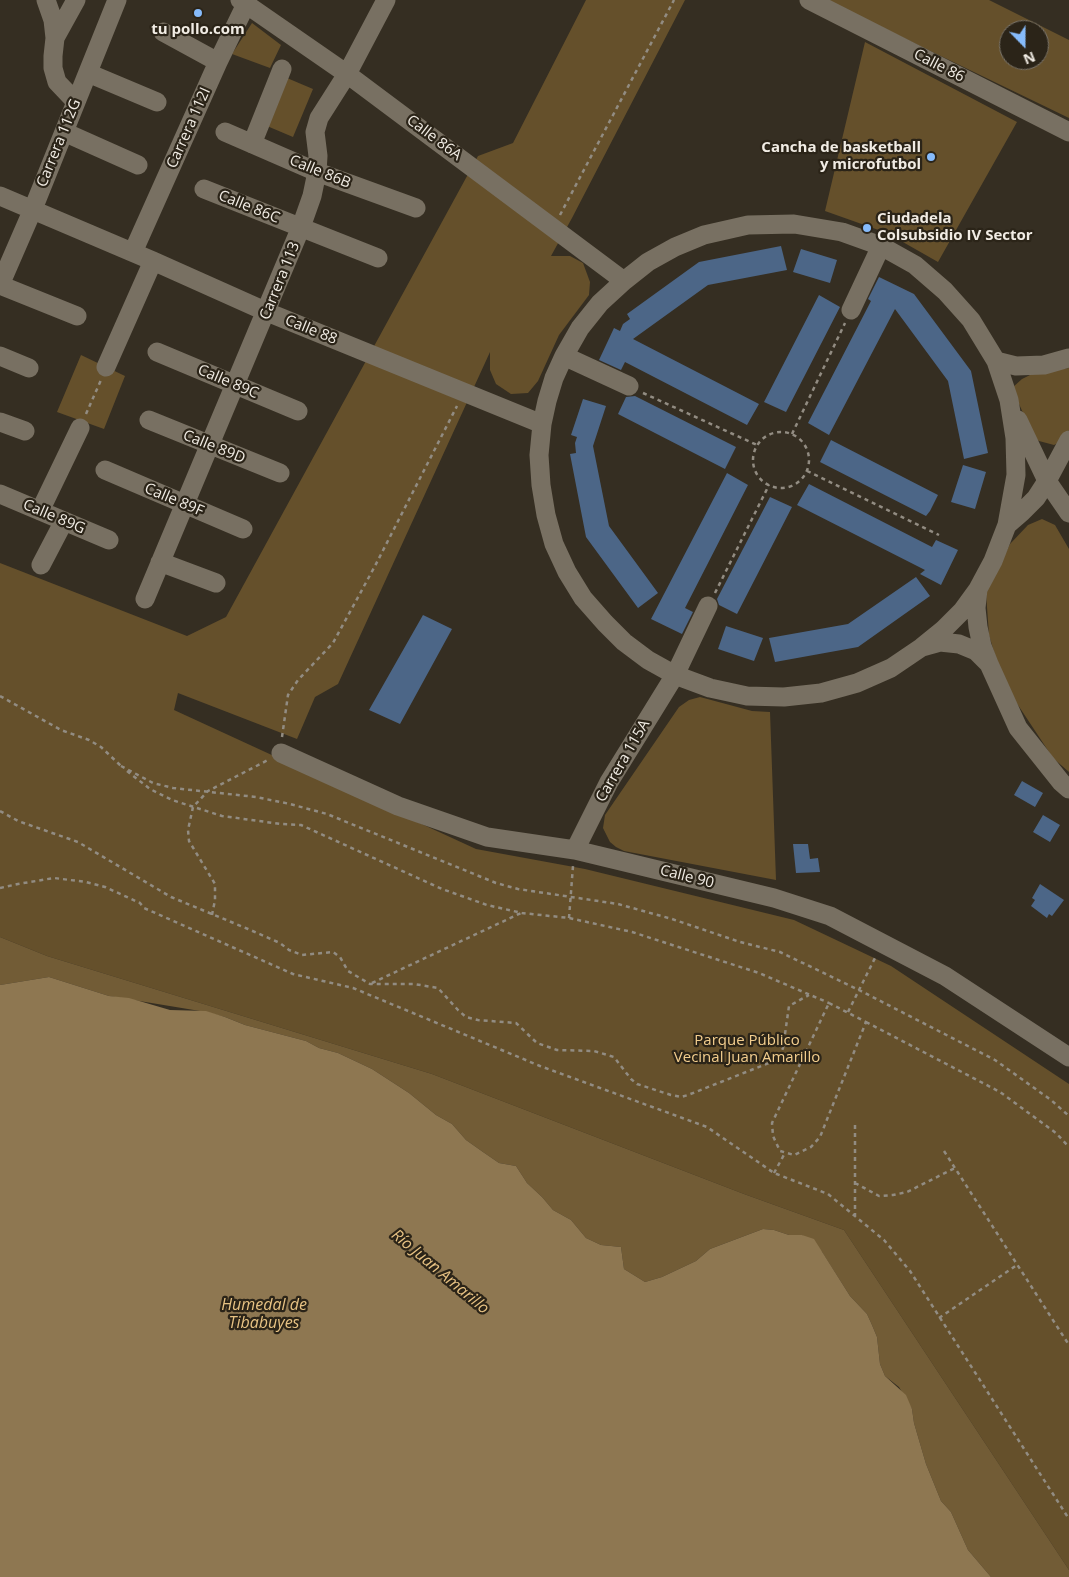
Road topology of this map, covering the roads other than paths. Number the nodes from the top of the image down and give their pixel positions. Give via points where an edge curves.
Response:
1 (46, 0) edge
2 (76, 0) edge
3 (117, 0) edge
4 (386, 0) edge
5 (810, 0) edge
6 (243, 2) edge
7 (163, 32) dead end
8 (55, 38) junction
9 (218, 62) junction
10 (282, 69) dead end
11 (88, 73) junction
12 (347, 74) junction
13 (76, 102) junction
14 (157, 102) dead end
15 (64, 132) junction
16 (225, 132) dead end
17 (1069, 132) edge
18 (252, 144) junction
19 (138, 165) dead end
20 (317, 172) junction
21 (204, 189) dead end
22 (0, 196) edge
23 (416, 208) dead end
24 (33, 209) junction
25 (301, 227) junction
26 (881, 246) junction
27 (133, 252) junction
28 (378, 258) dead end
29 (153, 260) junction
30 (624, 281) junction
31 (0, 285) edge
32 (851, 310) road end
33 (267, 312) junction
34 (77, 316) dead end
35 (157, 352) dead end
36 (0, 356) edge
37 (564, 356) junction
38 (1069, 358) edge
39 (996, 361) junction
40 (106, 367) road end
41 (28, 368) dead end
42 (236, 385) junction
43 (629, 386) road end
44 (1009, 400) junction
45 (298, 411) dead end
46 (149, 420) dead end
47 (0, 422) edge
48 (542, 424) junction
49 (80, 428) road end
50 (25, 431) dead end
51 (1069, 440) edge
52 (210, 445) junction
53 (105, 470) dead end
54 (280, 473) dead end
55 (1016, 475) junction
56 (1047, 482) junction
57 (0, 494) edge
58 (185, 504) junction
59 (40, 511) junction
60 (1069, 513) edge
61 (64, 521) junction
62 (1006, 525) junction
63 (243, 529) dead end
64 (109, 540) dead end
65 (160, 562) junction
66 (41, 565) dead end
67 (216, 583) dead end
68 (978, 589) junction
69 (145, 599) dead end
70 (708, 606) road end
71 (922, 647) junction
72 (989, 664) junction
73 (675, 675) junction
74 (281, 753) road end
75 (1069, 788) edge
76 (575, 850) junction
77 (1069, 1057) edge

1 - 8 street
2 - 8 street
3 - 11 street, Carrera 112G
4 - 12 street, Carrera 113
5 - 17 street, Calle 86
6 - 9 street, Carrera 112I
6 - 12 street, Calle 86A
7 - 9 street
8 - 13 street via 53,68 57,82
9 - 27 street, Carrera 112I
10 - 18 street
11 - 13 street, Carrera 112G
11 - 14 street
12 - 20 street, Carrera 113 via 319,118 315,132
12 - 30 street, Calle 86A
13 - 15 street, Carrera 112G
15 - 19 street
15 - 24 street, Carrera 112G
16 - 18 street, Calle 86B
18 - 20 street, Calle 86B
20 - 23 street, Calle 86B
20 - 25 street, Carrera 113
21 - 25 street, Calle 86C
22 - 24 street, Calle 88
24 - 27 street, Calle 88
24 - 31 street, Carrera 112G
25 - 28 street, Calle 86C
25 - 33 street, Carrera 113
26 - 30 street via 842,232 794,224 748,225 704,235 675,247
26 - 32 street
26 - 39 street via 915,265 945,291 971,320
27 - 29 street, Calle 88
29 - 33 street, Calle 88
29 - 40 street
30 - 37 street via 580,328
31 - 34 street
33 - 42 street, Carrera 113
33 - 48 street, Calle 88
35 - 42 street, Calle 89C
36 - 41 street
37 - 43 street
37 - 48 street via 549,393
38 - 39 street via 1044,365 1016,366
39 - 44 street
42 - 45 street, Calle 89C
42 - 52 street, Carrera 113
44 - 55 street
44 - 56 street
46 - 52 street, Calle 89D
47 - 50 street
48 - 73 street via 540,485 554,544 567,572 604,624 648,660
49 - 59 street
51 - 56 street
52 - 54 street, Calle 89D
52 - 58 street, Carrera 113
53 - 58 street, Calle 89F
55 - 56 street via 1029,473
55 - 62 street
56 - 60 street
56 - 62 street via 1036,498
57 - 59 street, Calle 89G
58 - 63 street, Calle 89F
58 - 65 street, Carrera 113
59 - 61 street, Calle 89G
61 - 64 street, Calle 89G
61 - 66 street
62 - 68 street via 993,561
65 - 67 street
65 - 69 street, Carrera 113
68 - 71 street via 962,611
68 - 72 street via 978,627
70 - 73 street, Carrera 115A
71 - 72 street via 940,642 959,644 976,651
71 - 73 street via 891,668 857,683 821,693 784,698 747,696 710,688
72 - 75 street via 1018,728
73 - 76 street, Carrera 115A via 609,782
74 - 76 street, Calle 90 via 398,806 487,837
76 - 77 street, Calle 90 via 774,898 830,916 945,976

